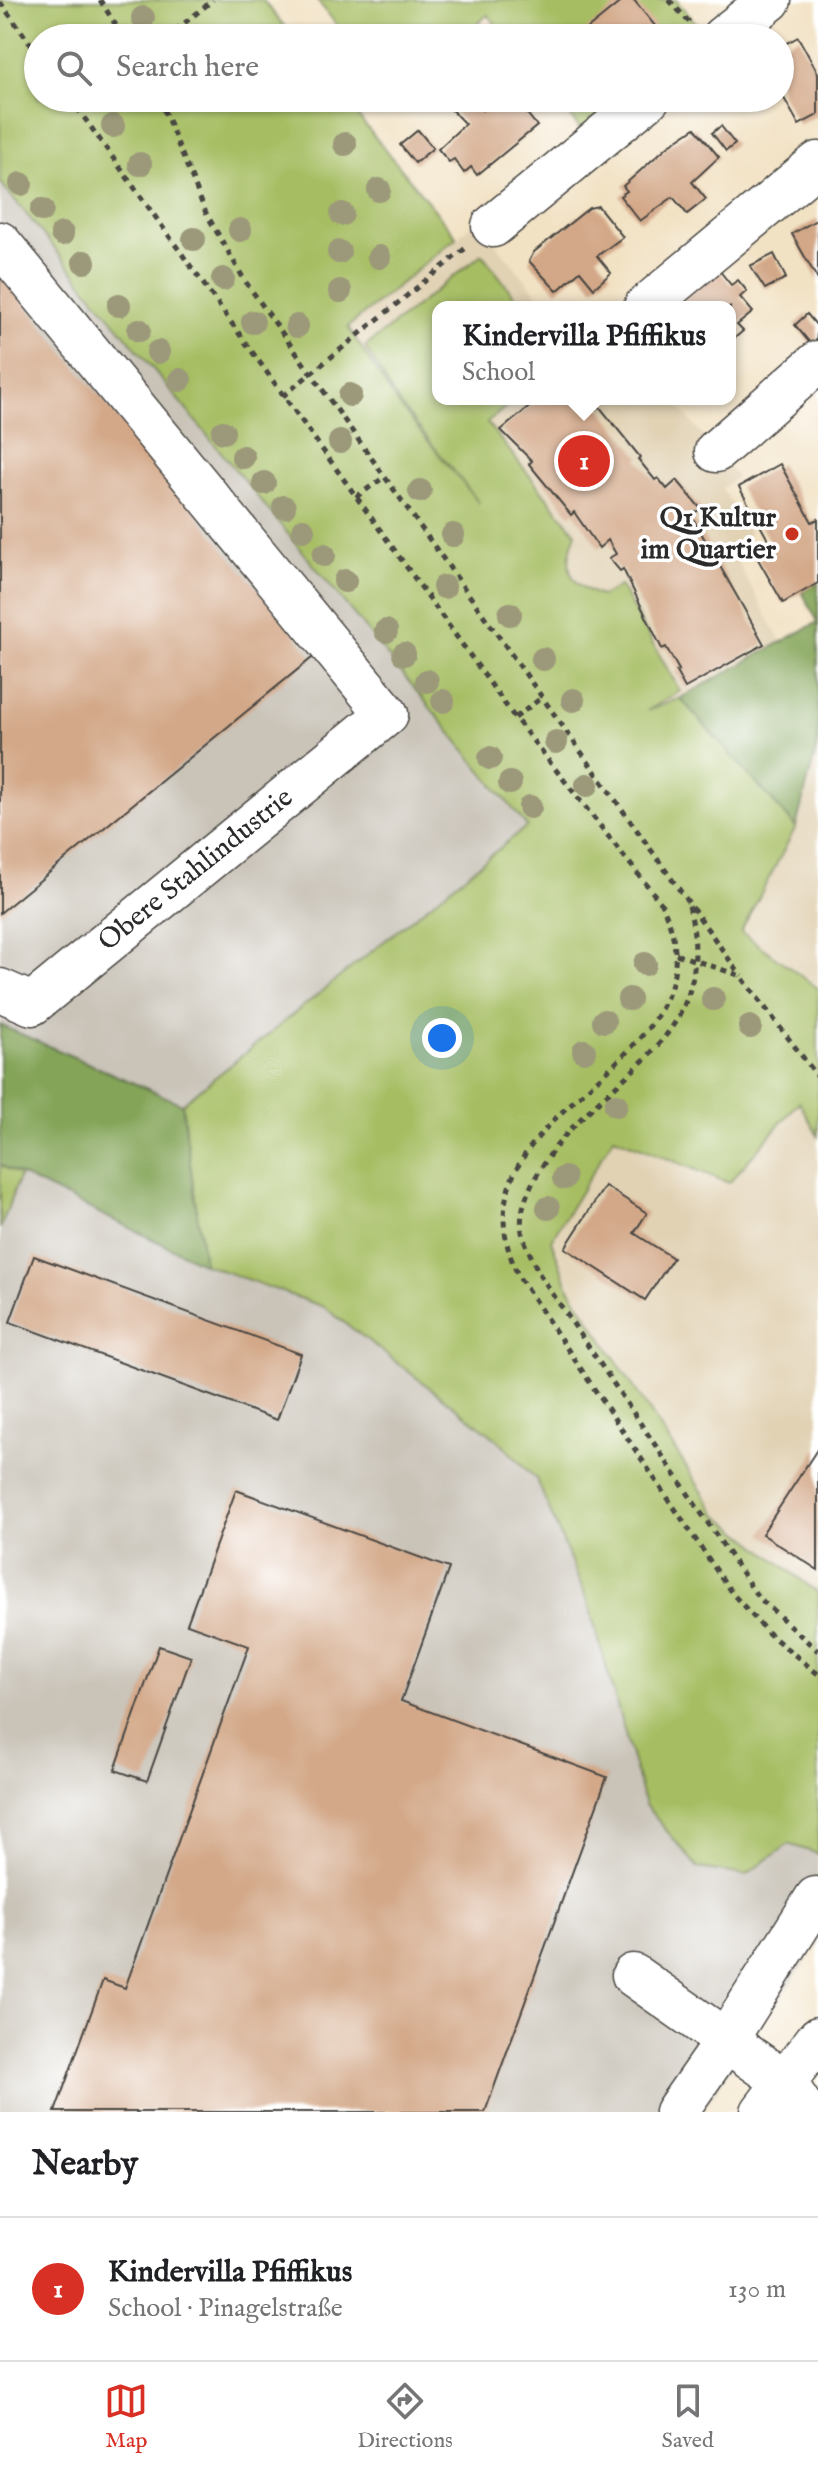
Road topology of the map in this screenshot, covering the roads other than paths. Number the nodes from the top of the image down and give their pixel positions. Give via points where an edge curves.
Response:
1 (770, 0) edge
2 (725, 24) edge
3 (632, 112) edge
4 (818, 163) edge
5 (493, 226) road end
6 (0, 243) edge
7 (652, 301) edge
8 (818, 362) edge
9 (716, 451) dead end
10 (0, 990) edge
11 (816, 1898) dead end
12 (633, 1975) dead end
13 (818, 2038) edge
14 (727, 2039) junction
15 (796, 2103) edge
16 (676, 2112) edge

1 - 2 street
3 - 5 street
4 - 7 street
6 - 10 street, Obere Stahlindustrie via 387,714 32,1004
8 - 9 street
11 - 14 street
12 - 14 street
13 - 15 street
14 - 15 street
14 - 16 street

